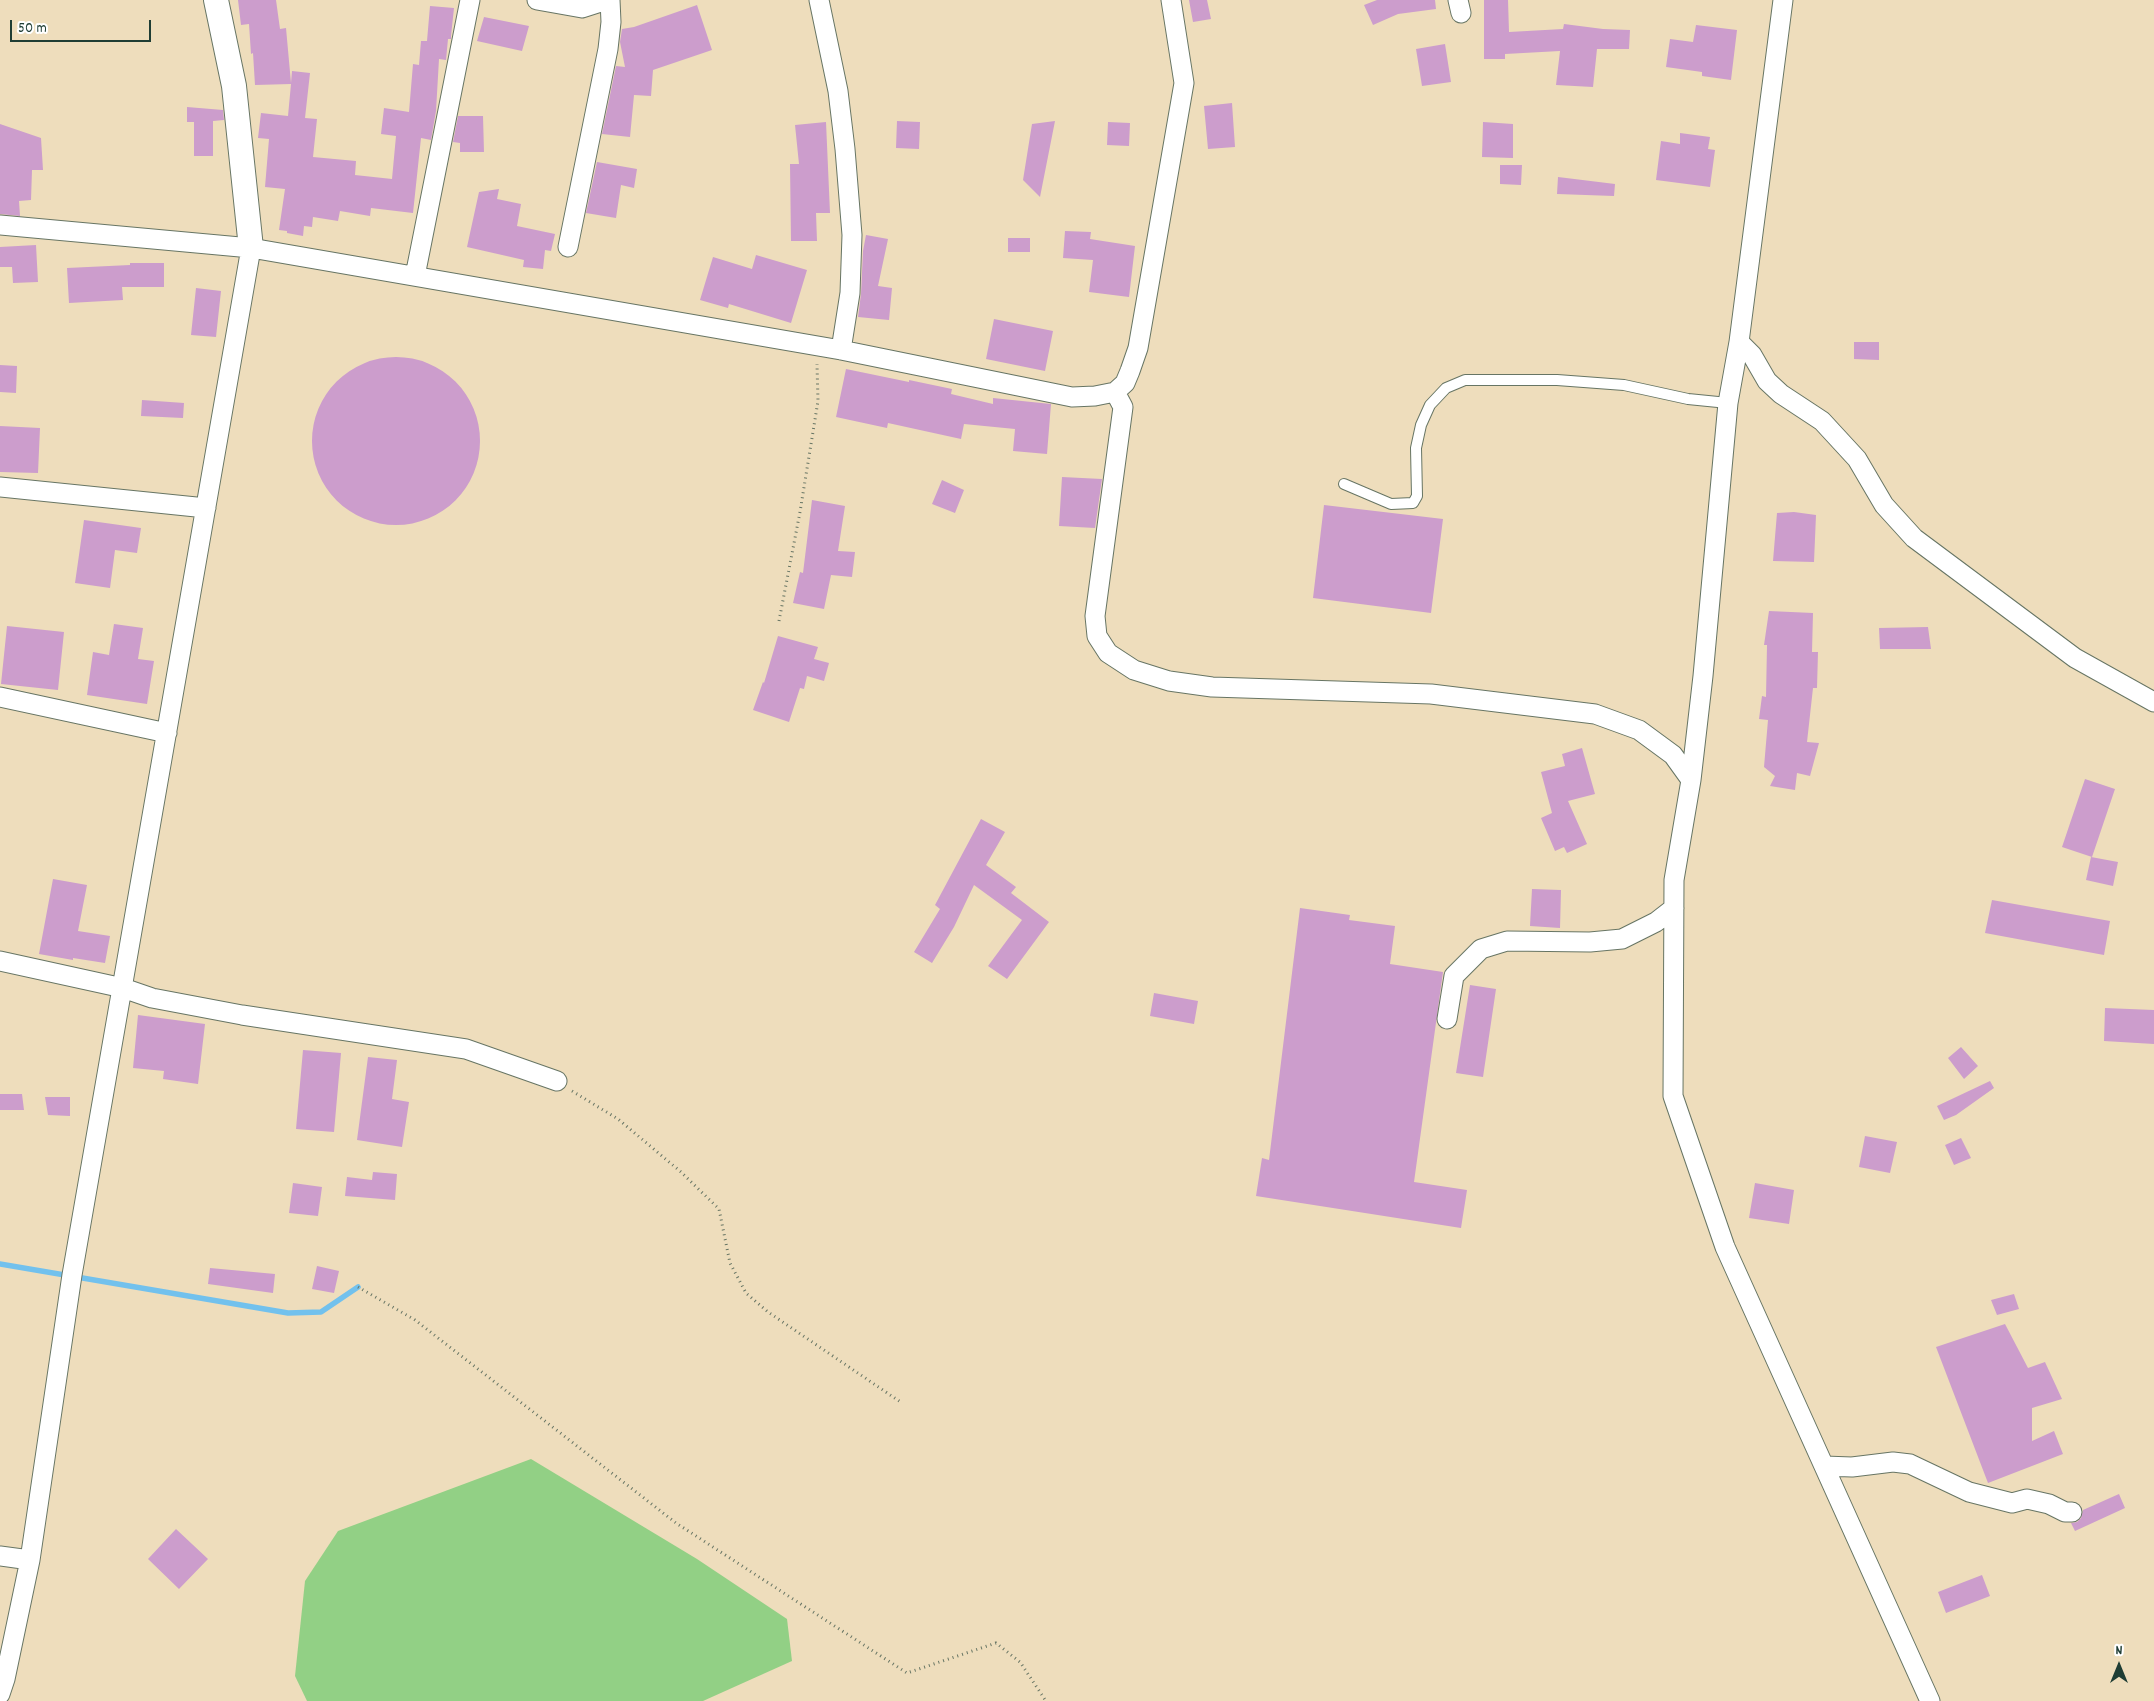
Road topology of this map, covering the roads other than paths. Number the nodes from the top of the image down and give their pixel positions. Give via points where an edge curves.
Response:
1 (216, 0) edge
2 (470, 0) edge
3 (537, 0) edge
4 (609, 0) edge
5 (819, 0) edge
6 (1171, 0) edge
7 (1783, 0) edge
8 (0, 224) edge
9 (568, 247) dead end
10 (251, 248) junction
11 (415, 276) junction
12 (1739, 342) junction
13 (841, 350) junction
14 (1116, 392) junction
15 (1728, 403) junction
16 (1344, 484) dead end
17 (0, 487) edge
18 (206, 508) junction
19 (0, 697) edge
20 (2154, 702) edge
21 (167, 732) junction
22 (1691, 780) junction
23 (1674, 908) junction
24 (0, 961) edge
25 (123, 988) junction
26 (1447, 1019) dead end
27 (558, 1081) road end
28 (1824, 1466) junction
29 (2072, 1512) dead end
30 (0, 1556) edge
31 (30, 1560) junction
32 (0, 1694) edge
33 (1930, 1701) edge

1 - 10 street via 234,86
2 - 11 street
3 - 4 street via 582,8
4 - 9 street via 608,49
5 - 13 street via 838,91 852,235 850,293
6 - 14 street via 1184,83 1138,348 1124,383
7 - 12 street
8 - 10 street
10 - 11 street
10 - 18 street
11 - 13 street
12 - 15 street
12 - 20 street via 1752,355 1767,381 1822,421 1857,459 1884,505 1914,538 2075,658
13 - 14 street via 1072,397
14 - 22 street via 1123,407 1095,616 1097,636 1108,653 1134,670 1169,681 1212,687 1431,694 1595,714 1639,730 1672,755
15 - 16 lane via 1688,399 1624,384 1465,380 1446,388 1430,405 1421,425 1416,448 1417,496 1413,503 1391,504
15 - 22 street
17 - 18 street
18 - 21 street
19 - 21 street
21 - 25 street
22 - 23 street via 1674,880
23 - 26 street via 1656,922 1622,939 1507,941 1481,949 1454,976
23 - 28 street via 1672,1096 1725,1247
24 - 25 street
25 - 27 street via 152,998 242,1016 466,1049
25 - 31 street via 72,1275
28 - 29 street via 1910,1464 1969,1492 2012,1503 2027,1499
28 - 33 street
30 - 31 street
31 - 32 street

